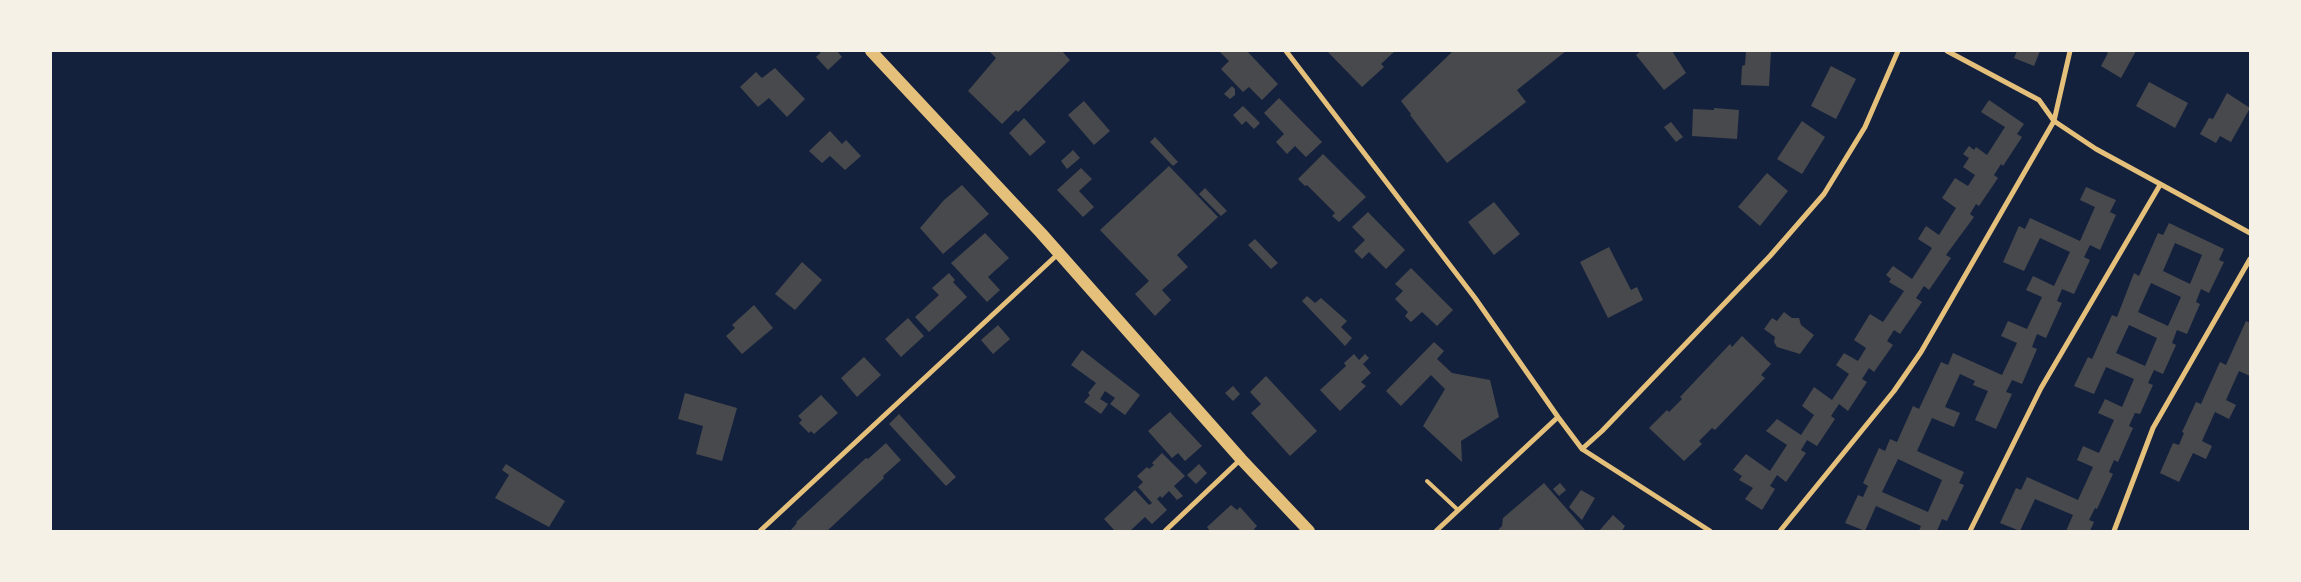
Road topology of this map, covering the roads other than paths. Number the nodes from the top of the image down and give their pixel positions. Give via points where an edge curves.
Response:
1 (871, 51) edge
2 (1286, 51) edge
3 (1898, 51) edge
4 (1947, 51) edge
5 (2070, 51) edge
6 (2054, 121) junction
7 (2160, 185) junction
8 (2250, 233) edge
9 (1058, 253) junction
10 (2250, 259) edge
11 (1558, 418) junction
12 (1582, 449) junction
13 (1241, 458) junction
14 (1427, 481) dead end
15 (1458, 510) junction
16 (760, 531) edge
17 (1165, 531) edge
18 (1310, 531) edge
19 (1436, 531) edge
20 (1710, 531) edge
21 (1780, 531) edge
22 (1970, 531) edge
23 (2114, 531) edge

1 - 9 main road
2 - 11 street via 1475,298
3 - 12 street via 1865,127 1824,194 1770,256
4 - 6 street via 2039,100
5 - 6 street
6 - 7 street
6 - 21 street via 1921,352 1894,391
7 - 8 street
7 - 22 street via 2041,388
9 - 13 main road
9 - 16 street
10 - 23 street via 2154,428
11 - 12 street
11 - 15 street
12 - 20 street
13 - 17 street
13 - 18 main road
14 - 15 lane
15 - 19 street

